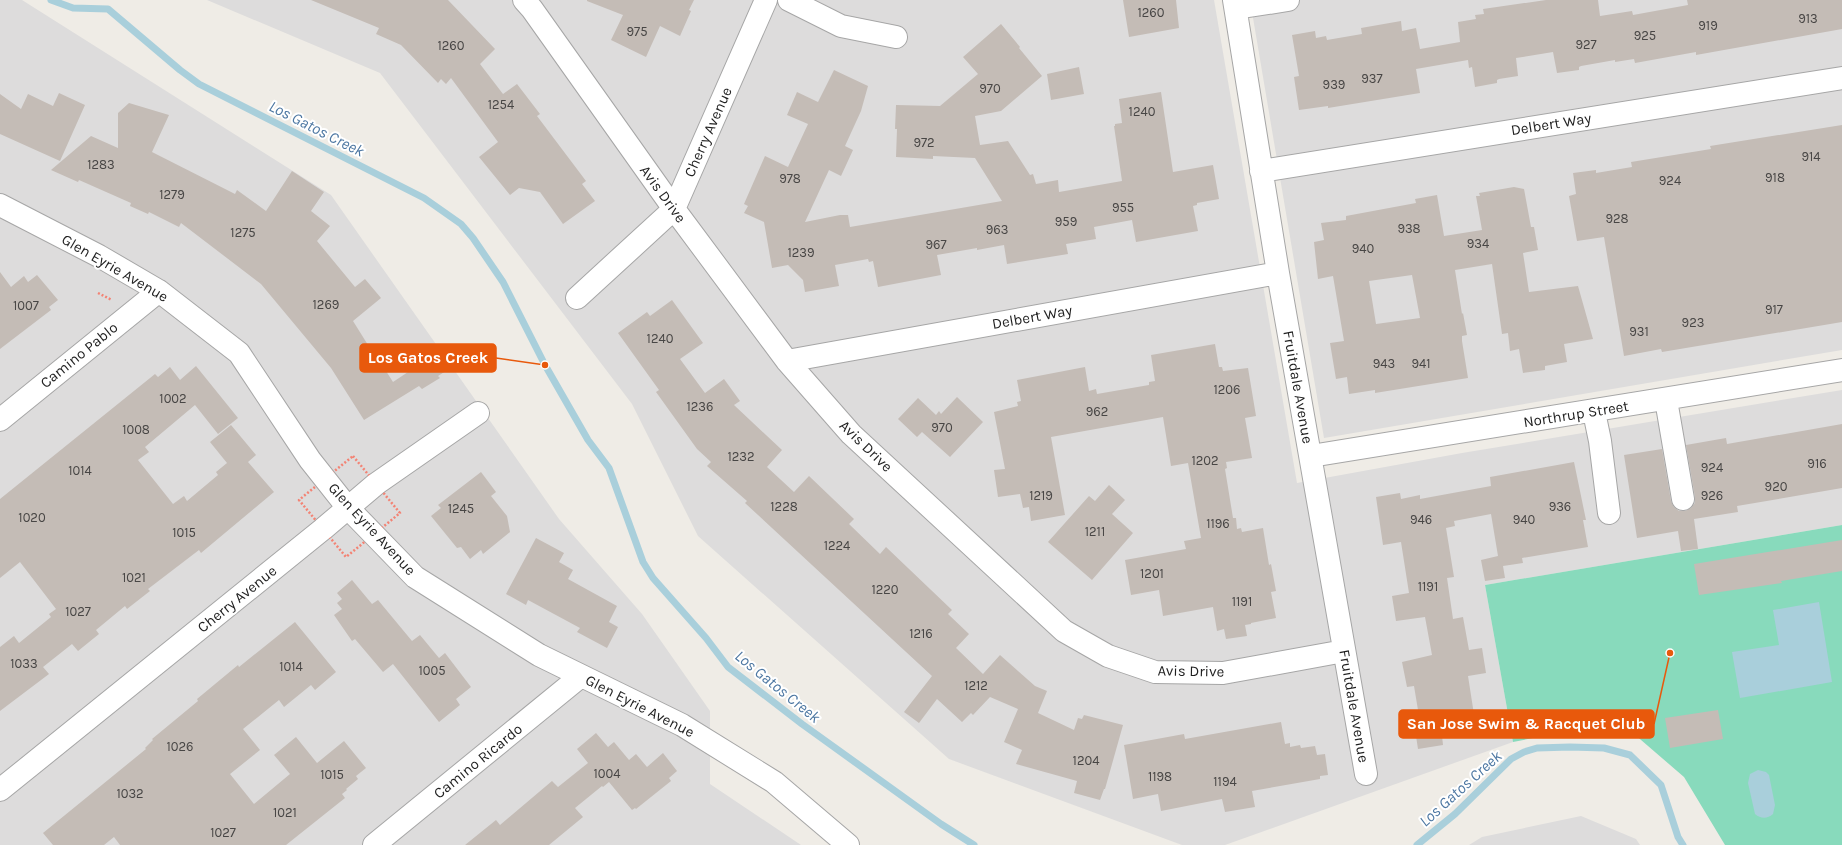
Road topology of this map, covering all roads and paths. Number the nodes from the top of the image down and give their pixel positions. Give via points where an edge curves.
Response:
1 (524, 0) edge
2 (766, 0) edge
3 (789, 0) edge
4 (1288, 0) edge
5 (1235, 4) edge
6 (896, 37) dead end
7 (1842, 78) edge
8 (1261, 171) junction
9 (0, 205) edge
10 (674, 209) junction
11 (1278, 273) junction
12 (159, 291) junction
13 (577, 298) dead end
14 (787, 360) junction
15 (1842, 370) edge
16 (1666, 400) junction
17 (1594, 412) junction
18 (478, 413) dead end
19 (0, 420) edge
20 (1310, 456) junction
21 (1683, 499) dead end
22 (348, 508) junction
23 (1609, 513) dead end
24 (1344, 651) junction
25 (581, 676) junction
26 (1366, 774) dead end
27 (0, 790) edge
28 (374, 845) edge
29 (848, 845) edge

1 - 10 street, Avis Drive
2 - 10 street, Cherry Avenue
3 - 6 street via 841,26
4 - 5 street
5 - 8 street, Fruitdale Avenue
7 - 8 street, Delbert Way
8 - 11 street, Fruitdale Avenue
9 - 12 street, Glen Eyrie Avenue via 99,256
10 - 13 street, Cherry Avenue
10 - 14 street, Avis Drive
11 - 14 street, Delbert Way
11 - 20 street, Fruitdale Avenue
12 - 19 street, Camino Pablo
12 - 22 street, Glen Eyrie Avenue via 238,353 310,460
14 - 24 street, Avis Drive via 852,434 1064,631 1108,656 1154,672 1223,673
15 - 16 street, Northrup Street
16 - 17 street, Northrup Street
16 - 21 street
17 - 20 street, Northrup Street
17 - 23 street
18 - 22 street, Cherry Avenue via 376,484
20 - 24 street, Fruitdale Avenue
22 - 25 street, Glen Eyrie Avenue via 415,577 538,655
22 - 27 street, Cherry Avenue
24 - 26 street, Fruitdale Avenue
25 - 28 street, Camino Ricardo
25 - 29 street, Glen Eyrie Avenue via 682,726 774,782

